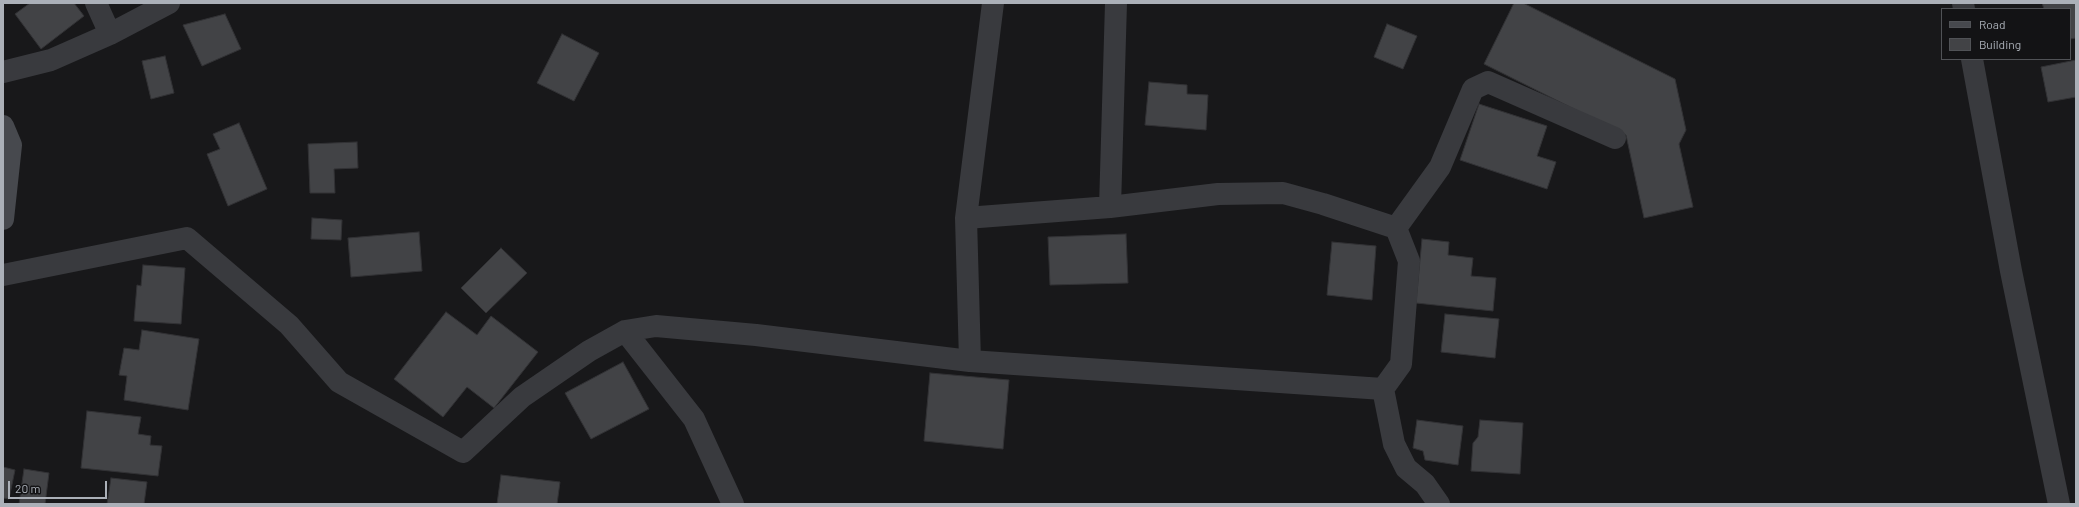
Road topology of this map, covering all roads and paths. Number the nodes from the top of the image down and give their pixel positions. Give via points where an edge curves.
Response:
1 (96, 3) edge
2 (168, 3) edge
3 (993, 3) edge
4 (1116, 3) edge
5 (110, 34) junction
6 (1972, 60) edge
7 (3, 72) edge
8 (3, 126) edge
9 (1615, 138) dead end
10 (1110, 207) junction
11 (966, 218) junction
12 (3, 219) edge
13 (1396, 228) junction
14 (3, 275) edge
15 (625, 331) junction
16 (970, 361) junction
17 (1383, 389) junction
18 (733, 504) edge
19 (1439, 504) edge
20 (2060, 504) edge

1 - 5 street
2 - 5 street
3 - 11 street
4 - 10 street
5 - 7 street via 51,60
6 - 20 street via 2010,271
8 - 12 main road via 11,145
9 - 13 street via 1488,82 1473,89 1440,167
10 - 11 street
10 - 13 street via 1218,194 1284,193
11 - 16 street
13 - 17 street via 1409,260 1401,364
14 - 15 street via 187,238 289,325 339,382 463,452 522,396 588,351
15 - 16 street via 656,326 756,335
15 - 18 street via 694,419
16 - 17 street
17 - 19 street via 1394,444 1406,468 1425,484

